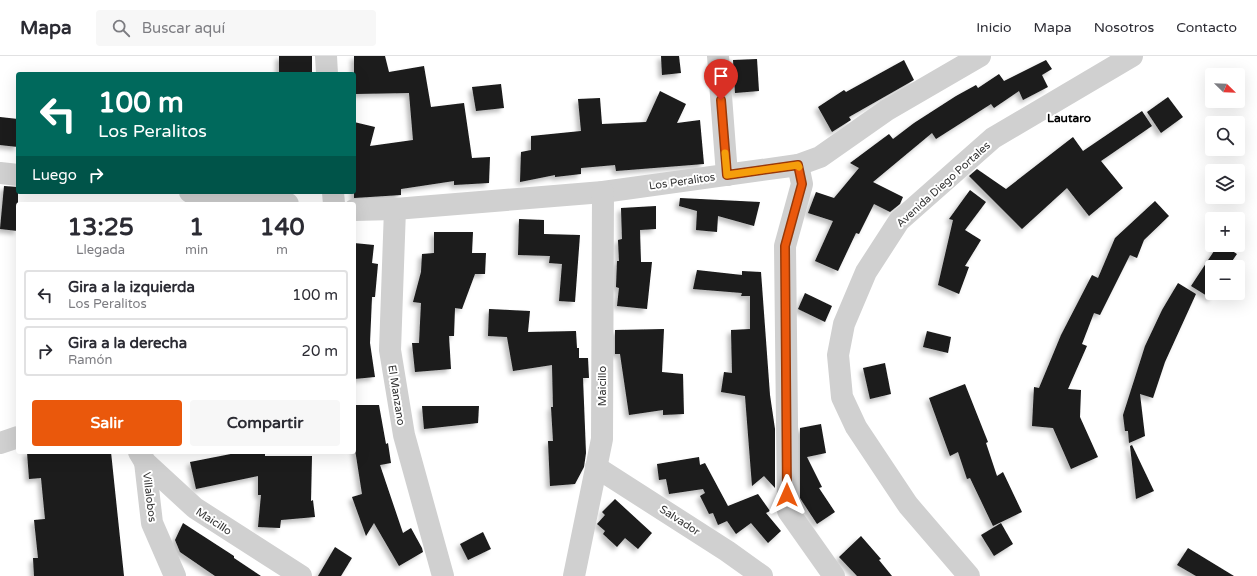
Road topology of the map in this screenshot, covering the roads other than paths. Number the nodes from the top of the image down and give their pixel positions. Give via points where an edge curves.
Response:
1 (326, 56) edge
2 (718, 56) edge
3 (980, 56) edge
4 (1132, 56) edge
5 (327, 72) edge
6 (798, 165) junction
7 (0, 173) edge
8 (16, 175) edge
9 (727, 175) junction
10 (603, 192) junction
11 (206, 194) edge
12 (272, 202) edge
13 (395, 209) junction
14 (356, 210) edge
15 (16, 438) edge
16 (0, 443) edge
17 (142, 457) edge
18 (596, 467) junction
19 (175, 576) edge
20 (301, 576) edge
21 (444, 576) edge
22 (574, 576) edge
23 (762, 576) edge
24 (834, 576) edge
25 (969, 576) edge

1 - 5 street
2 - 9 street
3 - 6 street, Los Peralitos via 887,110 820,157
4 - 25 street, Avenida Diego Portales via 993,138 899,221 866,272 844,324 838,355 842,397 856,427 908,505
6 - 9 street, Los Peralitos
6 - 24 street via 802,184 785,246 788,511
7 - 8 street
9 - 10 street, Los Peralitos
10 - 13 street, Los Peralitos
10 - 18 street, Maicillo via 602,439
11 - 12 street
13 - 14 street, Los Peralitos
13 - 21 street, El Manzano via 390,350 404,435
15 - 16 street
17 - 19 street, Villalobos via 152,523
17 - 20 street, Maicillo via 194,508
18 - 22 street, Maicillo
18 - 23 street, Salvador

